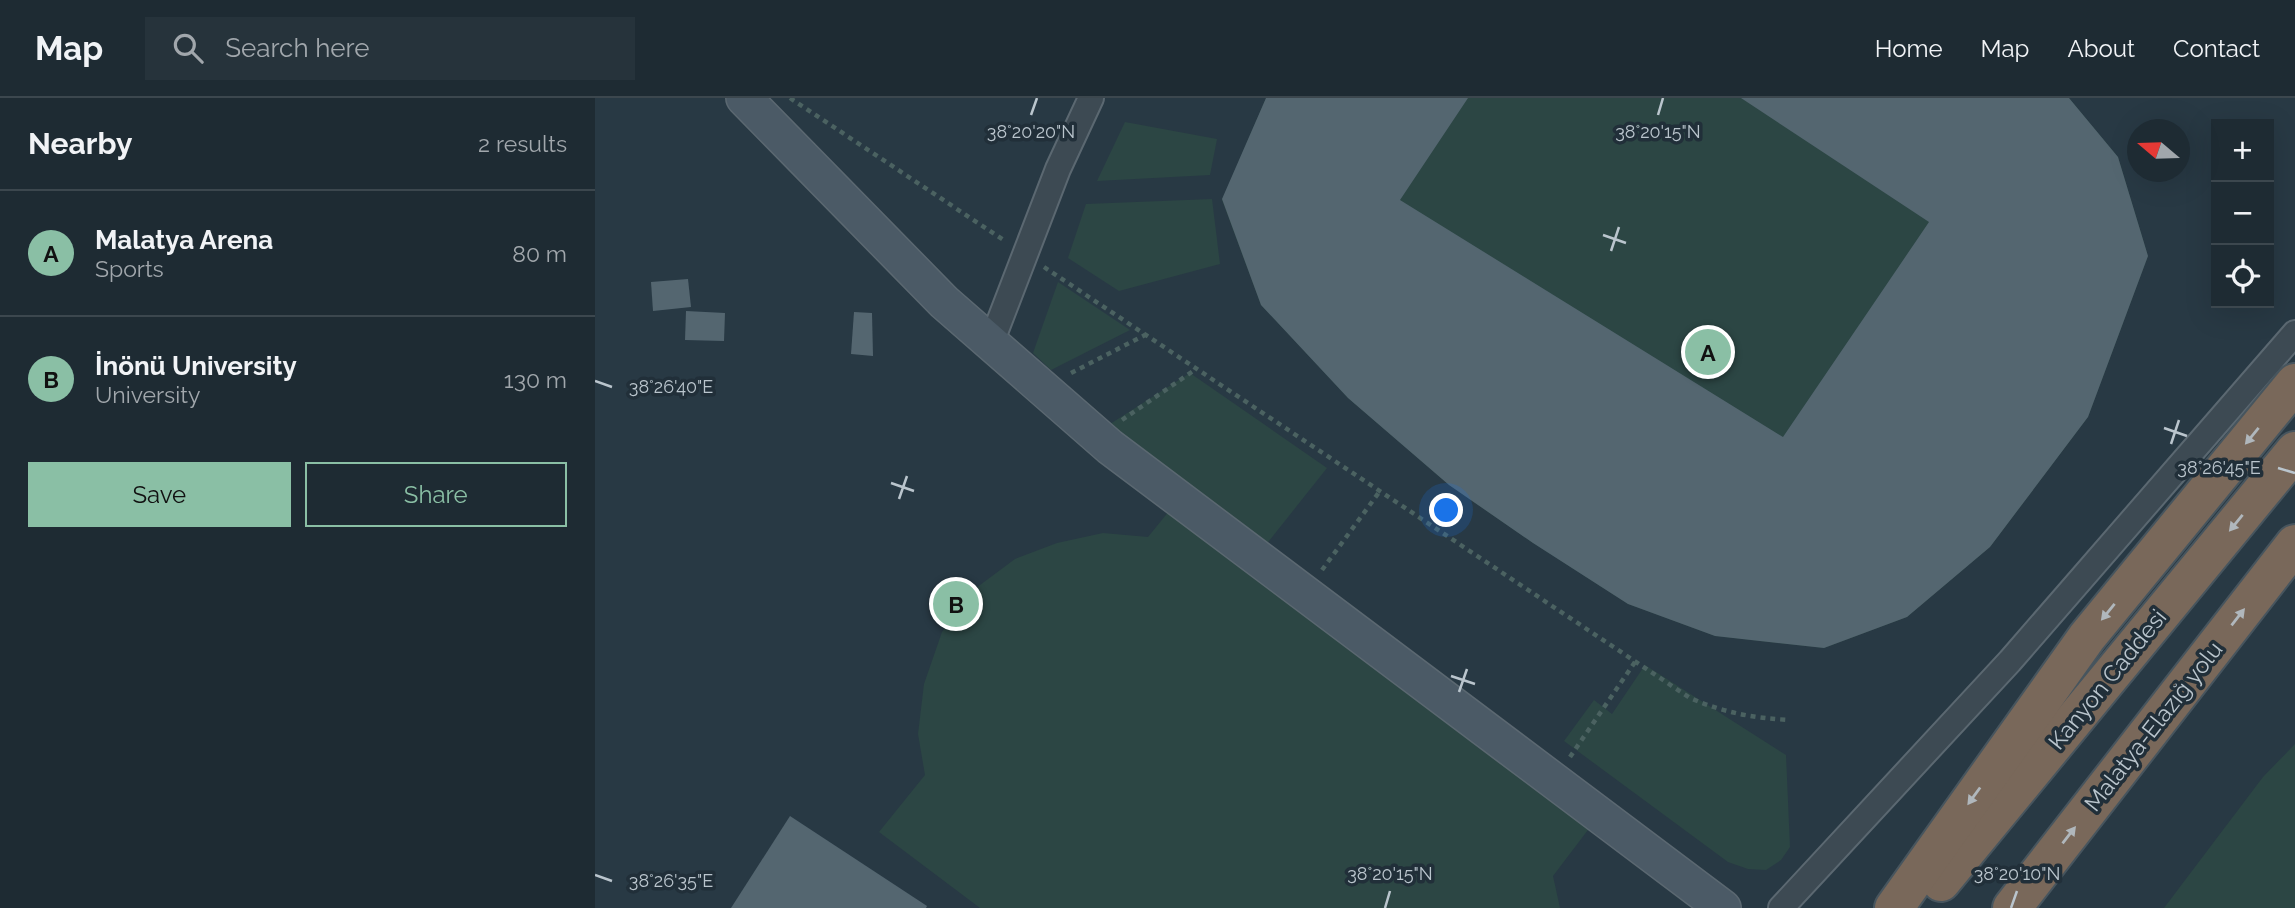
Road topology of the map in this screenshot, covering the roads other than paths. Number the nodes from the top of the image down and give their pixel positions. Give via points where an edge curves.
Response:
1 (744, 98) edge
2 (1091, 98) edge
3 (780, 107) edge
4 (2295, 333) edge
5 (991, 343) junction
6 (2295, 383) edge
7 (2295, 451) edge
8 (2290, 551) edge
9 (1723, 908) edge
10 (1781, 908) edge
11 (1894, 908) edge
12 (1920, 908) edge
13 (2012, 908) edge

1 - 3 street
2 - 5 street via 1058,169
3 - 5 street via 944,302
4 - 10 street via 2010,661
5 - 9 street via 1098,436
6 -> 11 highway via 2087,637
7 -> 12 highway, Kanyon Caddesi
13 -> 8 highway, Malatya-Elazığ yolu

